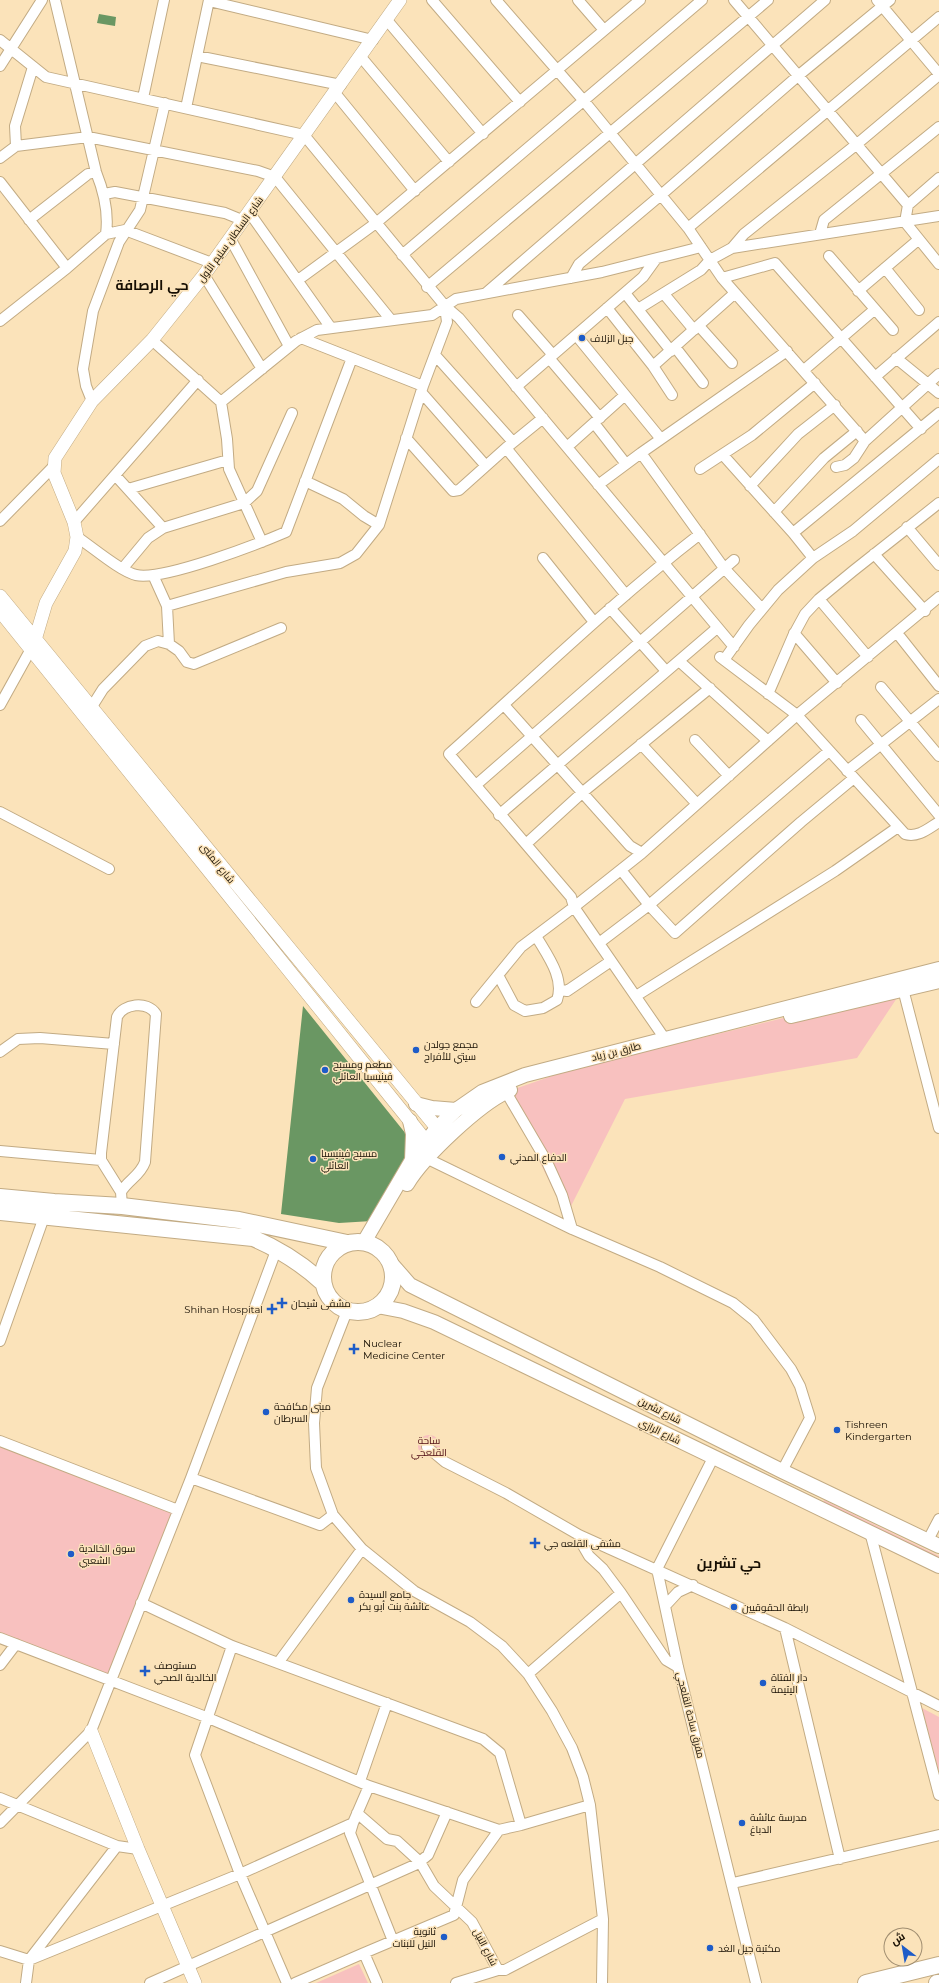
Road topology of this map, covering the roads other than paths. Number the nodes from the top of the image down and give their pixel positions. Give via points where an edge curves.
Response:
1 (42, 0) edge
2 (55, 0) edge
3 (164, 0) edge
4 (400, 0) edge
5 (432, 0) edge
6 (578, 0) edge
7 (640, 0) edge
8 (702, 0) edge
9 (734, 0) edge
10 (768, 0) edge
11 (825, 0) edge
12 (209, 1) edge
13 (498, 1) edge
14 (883, 2) edge
15 (749, 17) junction
16 (939, 17) edge
17 (386, 19) junction
18 (604, 30) junction
19 (0, 40) edge
20 (373, 40) junction
21 (911, 40) junction
22 (773, 44) junction
23 (12, 49) junction
24 (197, 56) junction
25 (361, 57) junction
26 (0, 66) edge
27 (33, 67) junction
28 (557, 72) junction
29 (939, 74) edge
30 (799, 75) junction
31 (75, 83) junction
32 (338, 89) junction
33 (143, 98) junction
34 (584, 101) junction
35 (520, 102) junction
36 (165, 103) junction
37 (186, 108) junction
38 (828, 110) junction
39 (939, 127) edge
40 (609, 132) junction
41 (483, 134) junction
42 (304, 135) junction
43 (88, 138) junction
44 (857, 144) junction
45 (16, 146) junction
46 (155, 151) junction
47 (0, 158) edge
48 (449, 162) junction
49 (634, 163) junction
50 (96, 172) junction
51 (883, 173) junction
52 (275, 177) junction
53 (939, 178) edge
54 (0, 182) edge
55 (414, 191) junction
56 (104, 194) junction
57 (661, 195) junction
58 (143, 198) junction
59 (908, 205) junction
60 (246, 216) junction
61 (939, 216) edge
62 (29, 220) junction
63 (905, 222) junction
64 (376, 223) junction
65 (688, 228) junction
66 (126, 230) junction
67 (106, 234) junction
68 (820, 234) junction
69 (230, 238) junction
70 (918, 240) junction
71 (701, 247) junction
72 (732, 248) junction
73 (336, 251) junction
74 (402, 255) junction
75 (828, 256) dead end
76 (656, 259) junction
77 (710, 260) junction
78 (212, 263) junction
79 (939, 264) edge
80 (67, 268) junction
81 (885, 268) junction
82 (204, 275) junction
83 (571, 278) junction
84 (722, 278) junction
85 (298, 280) junction
86 (427, 287) junction
87 (858, 291) junction
88 (485, 293) junction
89 (625, 293) junction
90 (735, 293) junction
91 (664, 294) junction
92 (445, 306) junction
93 (607, 308) junction
94 (638, 308) junction
95 (874, 310) junction
96 (920, 310) dead end
97 (518, 315) dead end
98 (391, 320) junction
99 (0, 321) edge
100 (939, 322) edge
101 (331, 328) junction
102 (697, 328) junction
103 (893, 330) dead end
104 (576, 335) junction
105 (301, 338) junction
106 (841, 338) junction
107 (152, 340) junction
108 (289, 346) junction
109 (673, 349) junction
110 (787, 351) junction
111 (435, 355) junction
112 (551, 356) junction
113 (352, 358) junction
114 (896, 358) junction
115 (732, 363) dead end
116 (653, 366) junction
117 (262, 368) junction
118 (804, 370) junction
119 (939, 374) edge
120 (875, 377) junction
121 (198, 380) junction
122 (703, 383) dead end
123 (815, 383) junction
124 (928, 384) junction
125 (516, 387) junction
126 (422, 389) junction
127 (939, 393) edge
128 (625, 395) junction
129 (672, 395) dead end
130 (92, 401) junction
131 (221, 402) junction
132 (834, 405) junction
133 (902, 407) junction
134 (292, 413) dead end
135 (939, 413) edge
136 (543, 418) junction
137 (597, 421) junction
138 (921, 429) junction
139 (857, 431) junction
140 (406, 438) junction
141 (661, 439) junction
142 (865, 440) junction
143 (509, 445) junction
144 (567, 447) junction
145 (641, 453) junction
146 (723, 456) junction
147 (939, 459) edge
148 (228, 460) junction
149 (626, 464) junction
150 (486, 466) junction
151 (54, 467) junction
152 (836, 467) dead end
153 (700, 469) dead end
154 (115, 474) junction
155 (305, 481) junction
156 (598, 485) junction
157 (750, 486) junction
158 (128, 489) junction
159 (244, 503) junction
160 (939, 503) edge
161 (774, 512) junction
162 (0, 521) edge
163 (74, 522) junction
164 (379, 525) junction
165 (163, 528) junction
166 (907, 528) junction
167 (793, 533) junction
168 (700, 534) junction
169 (77, 537) junction
170 (262, 542) junction
171 (874, 554) junction
172 (543, 558) dead end
173 (813, 558) junction
174 (734, 560) dead end
175 (663, 562) junction
176 (939, 565) edge
177 (123, 568) junction
178 (724, 568) junction
179 (153, 575) junction
180 (626, 595) junction
181 (0, 596) edge
182 (692, 597) junction
183 (819, 599) junction
184 (936, 600) edge
185 (167, 606) junction
186 (610, 608) junction
187 (762, 609) junction
188 (0, 611) edge
189 (925, 611) junction
190 (939, 612) edge
191 (594, 622) junction
192 (281, 628) dead end
193 (717, 628) junction
194 (794, 633) junction
195 (897, 633) junction
196 (640, 642) junction
197 (33, 644) junction
198 (169, 644) junction
199 (734, 647) junction
200 (868, 657) junction
201 (679, 661) junction
202 (666, 672) junction
203 (837, 683) junction
204 (939, 686) edge
205 (710, 688) junction
206 (881, 688) dead end
207 (768, 694) junction
208 (939, 700) edge
209 (0, 705) edge
210 (504, 705) junction
211 (91, 708) junction
212 (797, 716) junction
213 (861, 720) dead end
214 (910, 722) junction
215 (533, 736) junction
216 (695, 740) dead end
217 (768, 741) junction
218 (641, 744) junction
219 (881, 745) junction
220 (829, 751) junction
221 (939, 756) edge
222 (558, 765) junction
223 (851, 775) junction
224 (729, 776) junction
225 (476, 785) junction
226 (583, 792) junction
227 (697, 804) junction
228 (0, 812) edge
229 (499, 815) junction
230 (939, 815) edge
231 (939, 822) edge
232 (898, 827) junction
233 (526, 844) junction
234 (642, 853) junction
235 (109, 869) dead end
236 (621, 870) junction
237 (649, 905) junction
238 (574, 906) junction
239 (536, 936) junction
240 (599, 943) junction
241 (611, 961) junction
242 (939, 970) edge
243 (498, 975) junction
244 (939, 981) edge
245 (902, 989) junction
246 (561, 990) junction
247 (636, 996) junction
248 (476, 1002) dead end
249 (665, 1039) junction
250 (114, 1044) junction
251 (0, 1052) edge
252 (506, 1092) junction
253 (416, 1104) junction
254 (456, 1110) junction
255 (410, 1121) junction
256 (939, 1128) edge
257 (444, 1142) junction
258 (426, 1145) junction
259 (0, 1151) edge
260 (101, 1160) junction
261 (0, 1197) edge
262 (121, 1199) junction
263 (0, 1212) edge
264 (44, 1217) junction
265 (572, 1229) junction
266 (347, 1243) junction
267 (367, 1243) junction
268 (277, 1248) junction
269 (390, 1261) junction
270 (322, 1282) junction
271 (377, 1306) junction
272 (347, 1310) junction
273 (0, 1340) edge
274 (0, 1441) edge
275 (427, 1447) dead end
276 (714, 1456) junction
277 (782, 1471) junction
278 (191, 1478) junction
279 (178, 1510) junction
280 (333, 1515) junction
281 (939, 1519) edge
282 (870, 1532) junction
283 (579, 1535) junction
284 (933, 1543) edge
285 (362, 1549) junction
286 (939, 1566) edge
287 (657, 1569) junction
288 (693, 1585) junction
289 (621, 1593) junction
290 (141, 1603) junction
291 (665, 1606) junction
292 (785, 1628) junction
293 (0, 1638) edge
294 (16, 1644) junction
295 (232, 1646) junction
296 (278, 1663) junction
297 (0, 1665) edge
298 (678, 1666) junction
299 (528, 1674) junction
300 (111, 1680) junction
301 (912, 1693) junction
302 (387, 1703) junction
303 (939, 1706) edge
304 (206, 1717) junction
305 (91, 1731) junction
306 (360, 1781) junction
307 (369, 1786) junction
308 (939, 1795) edge
309 (0, 1798) edge
310 (590, 1805) junction
311 (18, 1806) junction
312 (448, 1812) junction
313 (357, 1813) junction
314 (0, 1823) edge
315 (353, 1823) junction
316 (521, 1826) junction
317 (499, 1830) junction
318 (939, 1835) edge
319 (117, 1846) junction
320 (138, 1849) junction
321 (840, 1859) junction
322 (420, 1862) junction
323 (240, 1874) junction
324 (733, 1884) junction
325 (371, 1885) junction
326 (164, 1906) junction
327 (456, 1907) junction
328 (602, 1919) junction
329 (265, 1932) junction
330 (393, 1941) junction
331 (0, 1950) edge
332 (364, 1954) junction
333 (29, 1960) junction
334 (939, 1965) edge
335 (188, 1967) junction
336 (498, 1970) junction
337 (26, 1983) edge
338 (150, 1983) edge
339 (196, 1983) edge
340 (286, 1983) edge
341 (295, 1983) edge
342 (377, 1983) edge
343 (456, 1983) edge
344 (602, 1983) edge
345 (756, 1983) edge
346 (866, 1983) edge

1 - 23 street
2 - 31 street
3 - 33 street
4 - 17 street, شارع السلطان سليم الأول
5 - 35 street
6 - 18 street
7 - 18 street
8 - 34 street
9 - 15 street
10 - 15 street
11 - 22 street
12 - 20 street
12 - 24 street
13 - 28 street
14 - 21 street
14 - 30 street
15 - 22 street
15 - 40 street
16 - 21 street
17 - 20 street, شارع السلطان سليم الأول
17 - 41 street
18 - 28 street
19 - 23 street
20 - 25 street, شارع السلطان سليم الأول
21 - 29 street
21 - 38 street
22 - 30 street
22 - 49 street
23 - 26 street
23 - 27 street
24 - 32 street
24 - 37 street
25 - 32 street, شارع السلطان سليم الأول
25 - 48 street
27 - 31 street via 46,77
27 - 45 street via 15,126
28 - 34 street
28 - 35 street
29 - 44 street
30 - 38 street
30 - 57 street
31 - 33 street
31 - 43 street
32 - 42 street, شارع السلطان سليم الأول
32 - 55 street
33 - 36 street
34 - 40 street
34 - 74 street
35 - 41 street
36 - 37 street
36 - 46 street
37 - 42 street
38 - 44 street
38 - 65 street
39 - 51 street
40 - 49 street
40 - 86 street
41 - 48 street
42 - 52 street, شارع السلطان سليم الأول
42 - 64 street
43 - 45 street
43 - 46 street
43 - 50 street
44 - 51 street
44 - 72 street via 744,234
45 - 47 street
46 - 52 street via 258,171
46 - 58 street
48 - 55 street
49 - 57 street
49 - 88 street
50 - 56 street
50 - 62 street via 88,174
51 - 59 street
51 - 68 street via 824,220
52 - 60 street, شارع السلطان سليم الأول
52 - 73 street
53 - 59 street
54 - 62 street
55 - 64 street
56 - 58 street via 115,192
56 - 67 street via 108,221
57 - 65 street
57 - 83 street via 578,264
58 - 60 street
58 - 66 street via 140,210
59 - 63 street
60 - 69 street, شارع السلطان سليم الأول
60 - 85 street
61 - 63 street
62 - 80 street
63 - 68 street
63 - 70 street
64 - 73 street
64 - 74 street
65 - 71 street
66 - 67 street
66 - 78 street
66 - 130 street via 93,311 83,369
67 - 80 street
68 - 72 street
69 - 78 street, شارع السلطان سليم الأول
69 - 108 street
70 - 79 street
70 - 81 street
71 - 76 street
71 - 77 street
72 - 77 street
73 - 85 street
73 - 98 street
74 - 86 street
75 - 87 street
76 - 83 street
76 - 89 street via 643,277
77 - 84 street
77 - 91 street via 700,270
78 - 82 street, شارع السلطان سليم الأول
80 - 99 street
81 - 87 street
81 - 96 street
82 - 107 street, شارع السلطان سليم الأول
82 - 117 street
83 - 88 street
84 - 90 street
84 - 106 street via 775,263
85 - 101 street
86 - 92 street
87 - 95 street
88 - 92 street via 456,299
89 - 93 street
89 - 94 street
90 - 102 street
90 - 110 street
91 - 94 street
91 - 102 street
92 - 98 street via 432,315
92 - 111 street via 447,322
92 - 125 street via 456,315
93 - 104 street
93 - 116 street
94 - 109 street
95 - 103 street
95 - 106 street
97 - 112 street
98 - 101 street
100 - 114 street
101 - 105 street via 317,330
102 - 109 street
102 - 115 street
104 - 112 street
104 - 128 street
105 - 108 street
105 - 113 street
106 - 118 street
106 - 120 street
107 - 121 street
107 - 130 street, شارع السلطان سليم الأول
108 - 117 street
109 - 116 street
109 - 122 street
110 - 118 street
110 - 141 street
111 - 126 street
111 - 143 street
112 - 125 street
112 - 137 street
113 - 126 street
113 - 155 street
114 - 120 street
114 - 124 street
116 - 129 street
117 - 131 street
118 - 123 street
119 - 124 street
120 - 133 street
121 - 131 street
121 - 154 street
123 - 132 street
123 - 146 street
124 - 127 street
124 - 133 street
125 - 136 street
126 - 140 street
126 - 150 street
128 - 137 street
128 - 141 street
130 - 151 street, شارع السلطان سليم الأول via 55,458
131 - 148 street
132 - 139 street
132 - 157 street via 798,434
133 - 138 street
133 - 142 street
134 - 159 street via 257,491
135 - 138 street
136 - 143 street
136 - 144 street
137 - 144 street
137 - 149 street
138 - 167 street
139 - 142 street
139 - 161 street via 824,458
140 - 150 street via 453,491 459,490
140 - 164 street
141 - 145 street
142 - 152 street via 854,458 843,467
143 - 150 street
143 - 180 street
144 - 156 street
145 - 149 street
145 - 168 street
146 - 153 street
146 - 157 street
147 - 173 street via 852,531
148 - 158 street
148 - 159 street via 229,469
149 - 156 street
151 - 162 street, شارع السلطان سليم الأول
151 - 163 street via 54,473
154 - 158 street
154 - 163 street
155 - 164 street via 343,499
155 - 170 street via 286,532
156 - 175 street
157 - 161 street
158 - 165 street
159 - 165 street
159 - 170 street
160 - 166 street
161 - 167 street
163 - 169 street
164 - 185 street via 356,554 340,563 286,572
165 - 177 street via 148,538
166 - 171 street
166 - 176 street
167 - 173 street
168 - 175 street
168 - 178 street
169 - 177 street
169 - 197 street via 74,551 46,603
170 - 179 street
171 - 183 street
171 - 189 street
172 - 191 street
173 - 187 street via 778,590
174 - 178 street
175 - 180 street
175 - 182 street
177 - 179 street via 136,575
178 - 182 street
178 - 187 street
179 - 185 street
180 - 186 street
181 - 197 street, شارع المثنى
182 - 193 street
182 - 196 street
183 - 194 street via 805,614
183 - 200 street
184 - 189 street
184 - 190 street
185 - 198 street
186 - 191 street
186 - 196 street
187 - 199 street
188 - 197 street, شارع المثنى
189 - 195 street
191 - 210 street
192 - 198 street via 194,664 187,662 179,651
193 - 199 street
193 - 201 street
194 - 203 street
194 - 207 street
195 - 200 street
195 - 204 street
196 - 202 street
196 - 215 street
197 - 209 street
197 - 211 street, شارع المثنى
197 - 255 street, شارع المثنى
198 - 211 street via 158,641 145,646 103,690
199 - 207 street via 722,658
200 - 203 street
201 - 202 street
201 - 205 street
202 - 222 street
203 - 212 street
205 - 217 street
205 - 218 street
206 - 214 street
207 - 212 street
208 - 214 street
210 - 215 street
210 - 225 street via 449,754
211 - 253 street, شارع المثنى
212 - 217 street
212 - 220 street
213 - 219 street
214 - 219 street
214 - 221 street
215 - 222 street
215 - 225 street
216 - 224 street
217 - 224 street
218 - 226 street
218 - 227 street
219 - 223 street
219 - 230 street
220 - 223 street
220 - 237 street
222 - 226 street
222 - 229 street
223 - 232 street
223 - 237 street via 675,933
224 - 227 street
225 - 229 street
226 - 233 street
226 - 234 street via 630,846
227 - 234 street
228 - 235 street
229 - 233 street
231 - 232 street via 912,836 905,834
232 - 247 street via 835,872
233 - 238 street via 571,897
234 - 236 street
236 - 237 street
236 - 238 street
237 - 240 street
238 - 239 street
238 - 240 street
239 - 243 street via 521,947
239 - 246 street via 555,971
240 - 241 street
241 - 246 street via 567,991
241 - 247 street
242 - 249 main road, طارق بن زياد
243 - 246 street via 514,1005 525,1012 543,1008 557,1000
243 - 248 street
244 - 245 main road
245 - 252 main road via 610,1060
245 - 256 street
247 - 249 street
249 - 254 main road, طارق بن زياد via 525,1075 482,1092
250 - 251 street via 40,1038 18,1039
250 - 260 street
250 - 262 street via 119,1012 134,1005 153,1010 156,1014 145,1162 142,1171 127,1182
252 - 257 main road via 476,1111
252 - 265 street via 547,1162 562,1195
253 - 254 main road
253 - 258 street, شارع المثنى
254 - 258 main road, طارق بن زياد
255 - 258 street, شارع المثنى
255 - 258 main road via 413,1134
257 - 258 main road
257 - 258 main road via 440,1131
258 - 265 street
258 - 267 main road via 411,1178
259 - 260 street
260 - 262 street
261 - 262 main road via 54,1202
262 - 266 main road
263 - 264 main road
264 - 268 main road via 253,1238
264 - 273 street
265 - 277 street via 660,1267 733,1303 754,1320 791,1369 800,1386 810,1418
266 - 267 main road
266 - 270 main road via 331,1253 323,1267
267 - 269 main road via 378,1248
268 - 270 main road
268 - 278 street
269 - 271 main road via 392,1286 384,1301
269 - 277 main road, شارع تشرين via 410,1285
270 - 272 main road via 332,1302
271 - 272 main road via 359,1312
271 - 276 main road, شارع الرازي via 404,1311 434,1322
272 - 280 street via 317,1388 314,1423 316,1468
274 - 279 street
275 - 283 street via 445,1462
276 - 282 main road, شارع الرازي
276 - 287 street
277 - 284 main road, شارع تشرين
278 - 279 street
278 - 280 street via 320,1525
279 - 290 street
280 - 285 street
281 - 284 street
282 - 286 main road, شارع الرازي
282 - 301 street
283 - 287 street
283 - 289 street via 590,1556
285 - 296 street
285 - 299 street via 414,1591 470,1622 502,1646
287 - 288 street
287 - 291 street, مفرق ساحة القلعجي
288 - 291 street via 678,1592
288 - 292 street
289 - 298 street via 666,1660
289 - 299 street
290 - 295 street
290 - 300 street
291 - 298 street, مفرق ساحة القلعجي
292 - 301 street
292 - 321 street
293 - 294 street
294 - 297 street
294 - 300 street
295 - 296 street
295 - 304 street
296 - 302 street
298 - 324 street, مفرق ساحة القلعجي
299 - 310 street via 572,1748
300 - 304 street
300 - 305 street
301 - 303 street
301 - 308 street
302 - 306 street
302 - 316 street via 484,1739 500,1753
304 - 306 street
304 - 323 street via 195,1755
305 - 311 street
305 - 320 street
306 - 307 street
307 - 312 street
307 - 313 street
309 - 311 street
310 - 316 street
310 - 328 street
311 - 314 street
311 - 319 street
312 - 317 street
312 - 322 street via 428,1855
313 - 315 street
313 - 322 street, شارع النيل via 387,1839 397,1841
315 - 323 street
315 - 325 street via 350,1833
316 - 317 street
317 - 327 street via 463,1880
318 - 321 street
319 - 320 street
319 - 333 street
320 - 326 street
321 - 324 street
322 - 325 street
322 - 327 street, شارع النيل via 434,1886
323 - 326 street
323 - 329 street
324 - 345 street, مفرق ساحة القلعجي
325 - 329 street
325 - 330 street
326 - 333 street
326 - 335 street
327 - 330 street via 454,1915
327 - 336 street, شارع النيل via 472,1922
328 - 336 street via 505,1970
328 - 344 street
329 - 335 street
329 - 340 street
330 - 332 street
331 - 333 street
332 - 341 street
332 - 342 street
333 - 337 street
334 - 346 main road
335 - 338 street
335 - 339 street
336 - 343 street

